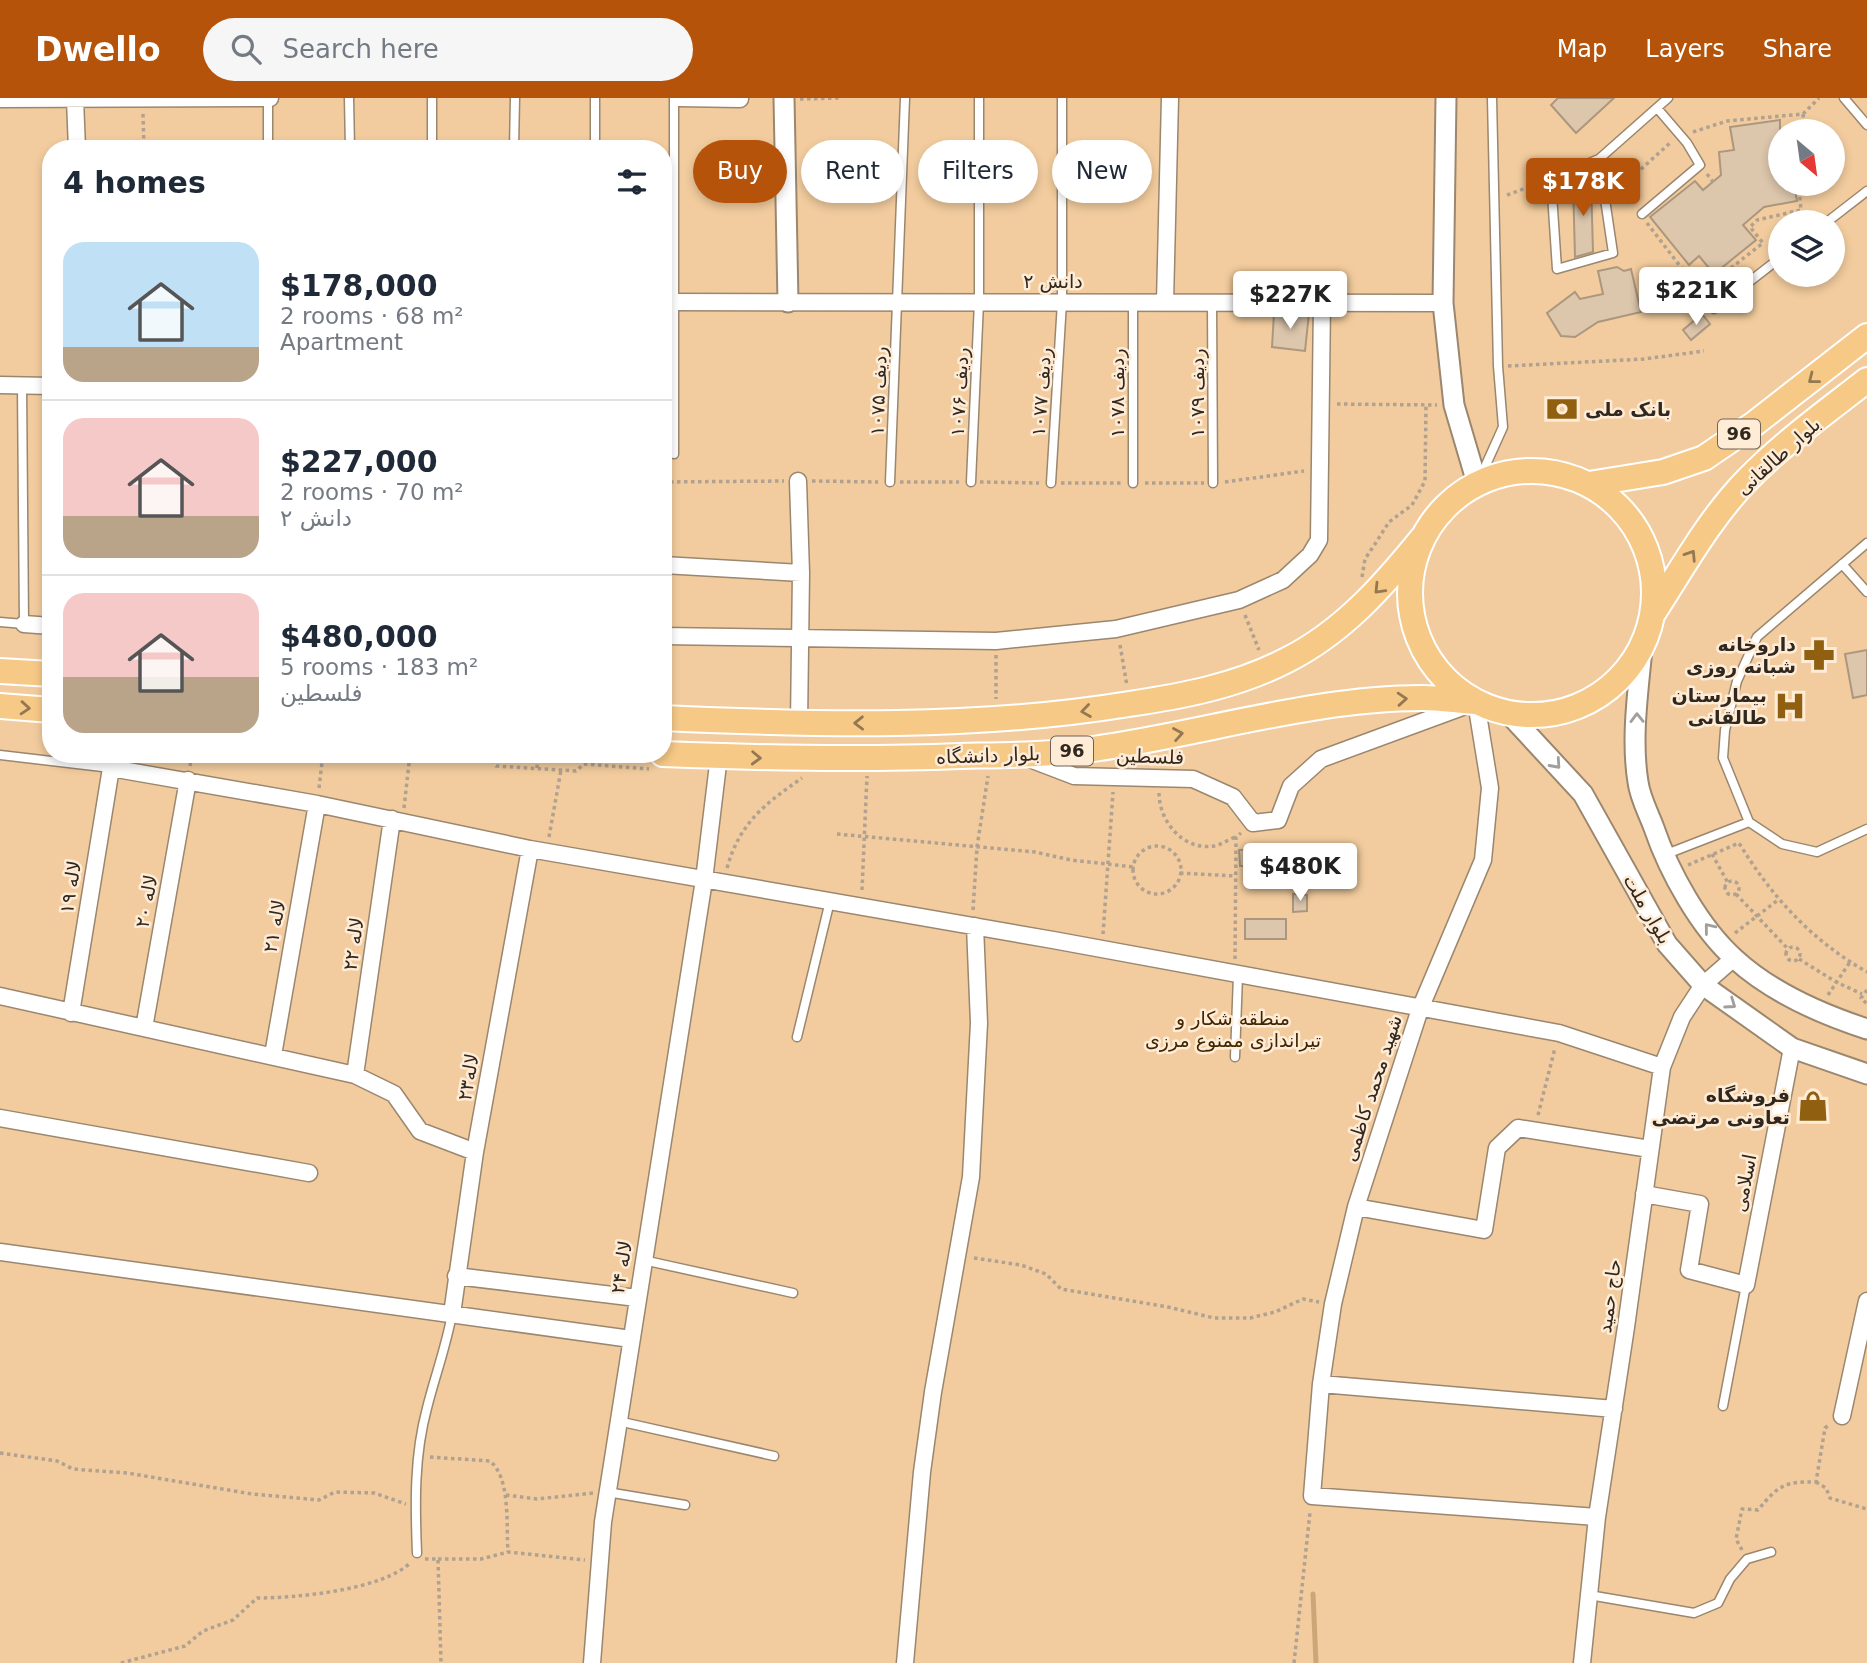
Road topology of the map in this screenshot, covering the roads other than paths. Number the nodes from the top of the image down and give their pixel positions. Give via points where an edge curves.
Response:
1 (269, 98) edge
2 (349, 98) edge
3 (432, 98) edge
4 (515, 98) edge
5 (595, 98) edge
6 (674, 98) edge
7 (679, 98) edge
8 (905, 98) edge
9 (979, 98) edge
10 (1062, 98) edge
11 (1170, 98) edge
12 (1446, 98) edge
13 (1492, 98) edge
14 (1668, 98) edge
15 (1844, 98) edge
16 (0, 99) edge
17 (75, 99) edge
18 (142, 99) edge
19 (740, 99) edge
20 (784, 99) edge
21 (1657, 108) junction
22 (1867, 125) edge
23 (76, 140) edge
24 (268, 140) edge
25 (350, 140) edge
26 (432, 140) edge
27 (514, 140) edge
28 (595, 140) edge
29 (1599, 159) junction
30 (672, 180) edge
31 (1867, 191) edge
32 (1842, 210) edge
33 (1642, 214) road end
34 (1768, 267) edge
35 (672, 302) edge
36 (788, 302) junction
37 (897, 302) junction
38 (979, 302) junction
39 (1062, 302) junction
40 (1133, 302) junction
41 (1165, 302) junction
42 (1212, 303) junction
43 (1322, 303) junction
44 (1443, 303) junction
45 (1714, 309) dead end
46 (1867, 337) edge
47 (1867, 380) edge
48 (0, 385) edge
49 (22, 386) junction
50 (42, 386) edge
51 (672, 393) edge
52 (674, 454) dead end
53 (798, 481) road end
54 (890, 482) dead end
55 (971, 482) dead end
56 (1051, 483) dead end
57 (1133, 483) dead end
58 (1213, 483) dead end
59 (1477, 483) junction
60 (1589, 484) junction
61 (1423, 537) junction
62 (1867, 543) edge
63 (1842, 564) junction
64 (672, 566) edge
65 (801, 573) junction
66 (1867, 592) edge
67 (1654, 612) junction
68 (0, 622) edge
69 (24, 624) junction
70 (42, 625) edge
71 (672, 636) edge
72 (801, 637) junction
73 (1642, 649) junction
74 (0, 671) edge
75 (42, 673) edge
76 (1476, 702) junction
77 (0, 706) edge
78 (42, 709) edge
79 (1509, 714) junction
80 (672, 719) edge
81 (799, 723) junction
82 (0, 755) edge
83 (1018, 755) junction
84 (719, 756) junction
85 (42, 760) edge
86 (672, 760) edge
87 (68, 763) edge
88 (111, 768) junction
89 (188, 780) junction
90 (317, 804) junction
91 (397, 820) junction
92 (1749, 822) junction
93 (1867, 829) edge
94 (538, 850) junction
95 (1663, 855) junction
96 (704, 880) junction
97 (830, 901) junction
98 (975, 926) junction
99 (1735, 950) junction
100 (1238, 975) junction
101 (1703, 985) junction
102 (0, 996) edge
103 (1420, 1009) junction
104 (71, 1013) junction
105 (144, 1028) junction
106 (1867, 1029) edge
107 (797, 1037) dead end
108 (1792, 1048) junction
109 (273, 1055) junction
110 (1235, 1057) dead end
111 (1662, 1067) junction
112 (1867, 1074) edge
113 (355, 1075) junction
114 (0, 1118) edge
115 (1650, 1149) junction
116 (475, 1152) junction
117 (309, 1173) dead end
118 (1644, 1194) junction
119 (1356, 1208) junction
120 (0, 1252) edge
121 (643, 1259) junction
122 (456, 1276) junction
123 (1746, 1285) junction
124 (793, 1293) dead end
125 (637, 1298) junction
126 (1867, 1301) edge
127 (452, 1314) junction
128 (631, 1339) junction
129 (1321, 1384) junction
130 (1723, 1406) dead end
131 (1614, 1409) junction
132 (1842, 1416) road end
133 (618, 1422) junction
134 (774, 1456) dead end
135 (607, 1493) junction
136 (685, 1505) dead end
137 (1597, 1517) junction
138 (1771, 1552) dead end
139 (417, 1553) road end
140 (1589, 1595) junction
141 (592, 1663) edge
142 (905, 1663) edge
143 (1582, 1663) edge

1 - 18 street
1 - 24 lane
2 - 25 lane
3 - 26 lane
4 - 27 lane
5 - 28 lane
6 - 30 lane
7 - 19 street
8 - 37 lane, ردیف ۱۰۷۵
9 - 38 lane, ردیف ۱۰۷۶
10 - 39 lane, ردیف ۱۰۷۷
11 - 41 street
12 - 44 street
13 - 59 lane via 1503,427
14 - 21 lane
15 - 22 lane
16 - 17 street
17 - 18 street
17 - 23 street
20 - 36 street
21 - 29 lane
21 - 33 lane via 1700,165
29 - 29 lane via 1613,253 1557,269 1551,179
31 - 32 lane
34 - 45 lane
35 - 36 street, دانش ۲
36 - 37 street, دانش ۲
37 - 38 street, دانش ۲
37 - 54 lane, ردیف ۱۰۷۵
38 - 39 street, دانش ۲
38 - 55 lane, ردیف ۱۰۷۶
39 - 40 street, دانش ۲
39 - 56 lane, ردیف ۱۰۷۷
40 - 41 street, دانش ۲
40 - 57 lane, ردیف ۱۰۷۸
41 - 42 street, دانش ۲
42 - 43 street, دانش ۲
42 - 58 lane, ردیف ۱۰۷۹
43 - 44 street, دانش ۲
43 - 72 street via 1319,540 1305,561 1283,580 1239,600 1116,629 996,641
44 - 59 street via 1454,405
46 -> 60 main road, بلوار طالقانی / 96 via 1704,458 1663,472
67 -> 47 main road, بلوار طالقانی / 96 via 1710,525 1746,481
48 - 49 street
49 - 50 street
49 - 69 lane
51 - 52 lane
53 - 65 street
59 - 60 main road, 96 via 1514,472 1553,472
59 - 61 main road, 96 via 1446,506
60 - 67 main road, 96 via 1620,506 1643,537 1654,574
61 - 76 main road, 96 via 1411,573 1411,612 1422,648 1445,679
61 -> 81 main road, بلوار دانشگاه / 96 via 1390,578 1335,629 1288,660 1245,679 1185,695 1085,711 995,719
62 - 63 lane
63 - 66 lane
63 - 92 lane via 1757,636 1737,681 1723,758
64 - 65 street
65 - 72 street
67 - 73 main road, 96
68 - 69 lane
69 - 70 street
71 - 72 street
72 - 81 street
73 - 79 main road, 96 via 1619,680 1588,702 1551,714
95 -> 73 street, بلوار ملت via 1638,784 1636,709
74 - 75 main road
76 - 79 main road, 96
83 -> 76 main road, بلوار دانشگاه / 96 via 1091,749 1373,702 1423,698
76 - 83 street, فلسطین via 1321,760 1291,786 1279,820 1253,822 1233,797 1193,779 1074,776
76 - 103 street, شهید محمد کاظمی via 1490,788 1483,860
77 -> 78 main road
79 -> 101 street, بلوار ملت via 1583,794 1667,944
80 - 81 main road, بلوار دانشگاه / 96
82 - 85 lane
84 -> 83 main road, بلوار دانشگاه / 96
84 - 86 main road, بلوار دانشگاه / 96
84 - 96 street, لاله ۲۴
87 - 88 lane
88 - 89 street
88 - 104 street, لاله ۱۹
89 - 90 street
89 - 105 street, لاله ۲۰
90 - 91 street
90 - 109 street, لاله ۲۱
91 - 94 street
91 - 113 street, لاله ۲۲
92 - 93 lane via 1782,844 1817,852
92 - 95 lane
94 - 96 street
94 - 116 street, لاله۲۳
99 -> 95 street, بلوار ملت via 1697,912
96 - 97 street
96 - 121 street, لاله ۲۴
97 - 98 street
97 - 107 lane
98 - 100 street
98 - 142 street via 979,1023 971,1177 922,1472
99 - 101 street, حاج حمید
99 - 106 street, بلوار ملت via 1765,982
100 - 103 street
100 - 110 lane
101 -> 108 street, بلوار ملت
101 - 111 street, حاج حمید via 1682,1017
102 - 104 street
103 - 111 street via 1559,1033
103 - 119 street, شهید محمد کاظمی
104 - 105 street
105 - 109 street
108 - 112 street, بلوار ملت
108 - 123 street, اسلامی
109 - 113 street
111 - 115 street, حاج حمید
113 - 116 street via 394,1094 420,1131
114 - 117 street
115 - 118 street, حاج حمید
115 - 119 street via 1518,1128 1497,1148 1484,1230
116 - 122 street, لاله۲۳
118 - 123 street via 1700,1204 1689,1270
118 - 131 street, حاج حمید
119 - 129 street, شهید محمد کاظمی via 1333,1304
120 - 127 street
121 - 124 lane
121 - 125 street, لاله ۲۴
122 - 125 street
122 - 127 street, لاله۲۳
123 - 130 lane
125 - 128 street, لاله ۲۴
126 - 132 street
127 - 128 street
127 - 139 lane via 447,1346 426,1410 415,1481
128 - 133 street, لاله ۲۴
129 - 131 street
129 - 137 street, شهید محمد کاظمی via 1312,1496
131 - 137 street, حاج حمید
133 - 134 lane
133 - 135 street, لاله ۲۴
135 - 136 lane
135 - 141 street, لاله ۲۴
137 - 140 street, حاج حمید
138 - 140 lane via 1747,1559 1718,1603 1694,1613
140 - 143 street, حاج حمید

